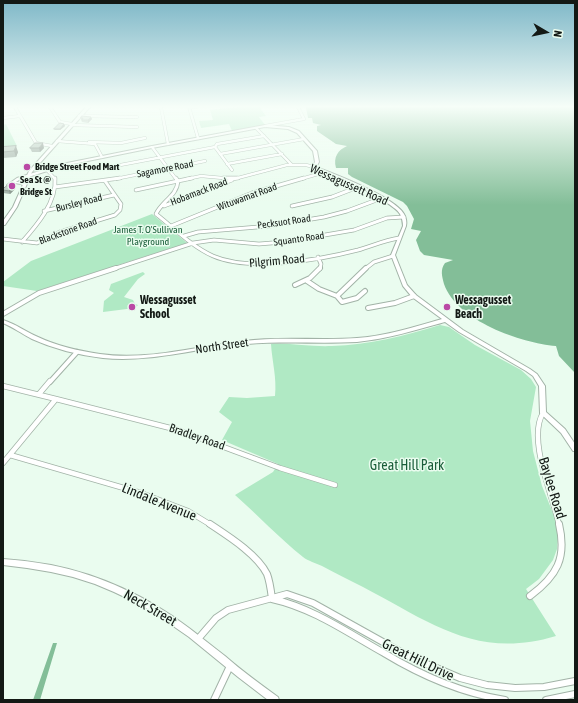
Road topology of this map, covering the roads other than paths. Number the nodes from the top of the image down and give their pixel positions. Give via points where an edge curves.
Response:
1 (34, 140) edge
2 (136, 140) edge
3 (167, 140) edge
4 (189, 140) edge
5 (242, 140) edge
6 (268, 140) edge
7 (299, 140) edge
8 (305, 140) edge
9 (57, 141) joint
10 (89, 142) junction
11 (168, 144) junction
12 (272, 144) junction
13 (52, 146) junction
14 (152, 147) junction
15 (215, 147) junction
16 (220, 154) junction
17 (282, 154) junction
18 (102, 156) junction
19 (161, 157) junction
20 (205, 162) dead end
21 (227, 164) junction
22 (291, 164) junction
23 (115, 166) dead end
24 (314, 167) junction
25 (170, 169) junction
26 (47, 170) junction
27 (232, 170) dead end
28 (325, 172) junction
29 (28, 176) junction
30 (223, 178) junction
31 (234, 179) junction
32 (178, 180) junction
33 (105, 181) junction
34 (15, 183) junction
35 (224, 183) junction
36 (9, 185) junction
37 (25, 185) junction
38 (3, 187) edge
39 (55, 187) junction
40 (358, 187) junction
41 (136, 190) dead end
42 (114, 195) junction
43 (382, 198) junction
44 (163, 206) junction
45 (292, 206) dead end
46 (44, 212) junction
47 (404, 217) junction
48 (3, 224) edge
49 (171, 226) junction
50 (184, 236) junction
51 (3, 238) edge
52 (399, 238) junction
53 (22, 242) junction
54 (193, 243) junction
55 (394, 256) junction
56 (318, 257) junction
57 (307, 281) junction
58 (295, 285) dead end
59 (365, 291) dead end
60 (337, 296) junction
61 (414, 296) junction
62 (368, 308) dead end
63 (3, 314) edge
64 (446, 320) junction
65 (3, 321) edge
66 (77, 352) junction
67 (3, 386) edge
68 (39, 394) junction
69 (56, 399) junction
70 (543, 413) junction
71 (575, 449) edge
72 (10, 455) junction
73 (3, 463) edge
74 (335, 485) dead end
75 (3, 562) edge
76 (530, 596) dead end
77 (272, 599) junction
78 (198, 640) junction
79 (230, 666) junction
80 (575, 681) edge
81 (575, 694) edge
82 (214, 700) edge
83 (275, 700) edge
84 (505, 700) edge
85 (546, 700) edge

1 - 13 street via 36,143
2 - 10 street via 121,143
3 - 11 street
4 - 11 street
5 - 15 street via 217,144
6 - 12 street
7 - 12 street
8 - 24 street via 316,151 317,164
9 - 10 street
9 - 13 main road
10 - 18 street via 95,144
11 - 14 street
12 - 16 street
12 - 17 street
13 - 29 main road
14 - 18 street
14 - 19 street
15 - 16 street
15 - 19 street
16 - 21 street
17 - 21 street
17 - 22 street
18 - 26 street
19 - 23 street
19 - 25 street
20 - 25 street, Sagamore Road
21 - 27 street
22 - 24 street, Wessagussett Road
22 - 31 street, Wessagussett Road
24 - 28 street, Wessagussett Road
25 - 32 street
25 - 33 street, Sagamore Road
26 - 29 street
26 - 39 street via 55,178
28 - 40 street, Wessagussett Road
28 - 49 street, Wituwamat Road via 252,193
29 - 34 street
29 - 36 street
29 - 37 main road
30 - 31 street, Wessagussett Road
30 - 32 street, Wessagussett Road via 205,176
30 - 35 street
31 - 35 street, Hobamack Road
32 - 41 street, Wessagussett Road
32 - 44 street via 177,188
33 - 39 street, Sagamore Road
33 - 42 street, Blackstone Road
34 - 36 street
34 - 37 street
35 - 44 street, Hobamack Road
36 - 38 street
37 - 48 main road via 15,207
39 - 46 street
40 - 43 street, Wessagussett Road
40 - 45 street via 332,197
42 - 46 street, Bursley Road
42 - 53 street, Blackstone Road via 122,207 119,213 60,232 37,243
43 - 47 street, Wessagussett Road
43 - 50 street, Pecksuot Road via 343,213
44 - 49 street, Pilgrim Road via 156,214
46 - 53 street
47 - 52 street via 405,224
47 - 54 street, Squanto Road via 387,218 354,230 284,242 259,244 214,240
49 - 50 street, Pilgrim Road
50 - 54 street, Pilgrim Road
51 - 53 street, Blackstone Road
52 - 55 street
52 - 56 street, Pilgrim Road via 358,250
54 - 56 street, Pilgrim Road via 218,258 241,263 272,263
54 - 63 street via 39,293
55 - 60 street via 366,266
55 - 61 street via 405,285
56 - 57 street via 321,266
57 - 58 street
57 - 60 street
59 - 60 street via 357,298 342,302
61 - 62 street
61 - 64 street
64 - 66 street, North Street via 394,334 358,340 245,342 121,358
64 - 70 street via 537,377 542,386
65 - 66 street, North Street via 40,340
66 - 68 street
67 - 68 street, Bradley Road
68 - 69 street, Bradley Road
69 - 72 street
69 - 74 street, Bradley Road via 178,430
70 - 71 street via 563,431
70 - 76 street, Baylee Road via 538,427 541,462 566,536 566,556 558,574 542,590
72 - 73 street
72 - 77 street, Lindale Avenue via 117,485 199,517 222,531 257,562 266,574
75 - 78 street, Neck Street via 53,568 94,580 151,607
77 - 78 street, Great Hill Drive via 237,607 222,614
77 - 80 street, Great Hill Drive via 286,594 296,596 436,671 457,679 510,689 537,689
77 - 84 street, Great Hill Drive via 298,606 329,621 430,679 472,694
78 - 79 street, Neck Street
79 - 82 street
79 - 83 street, Neck Street
81 - 85 street

